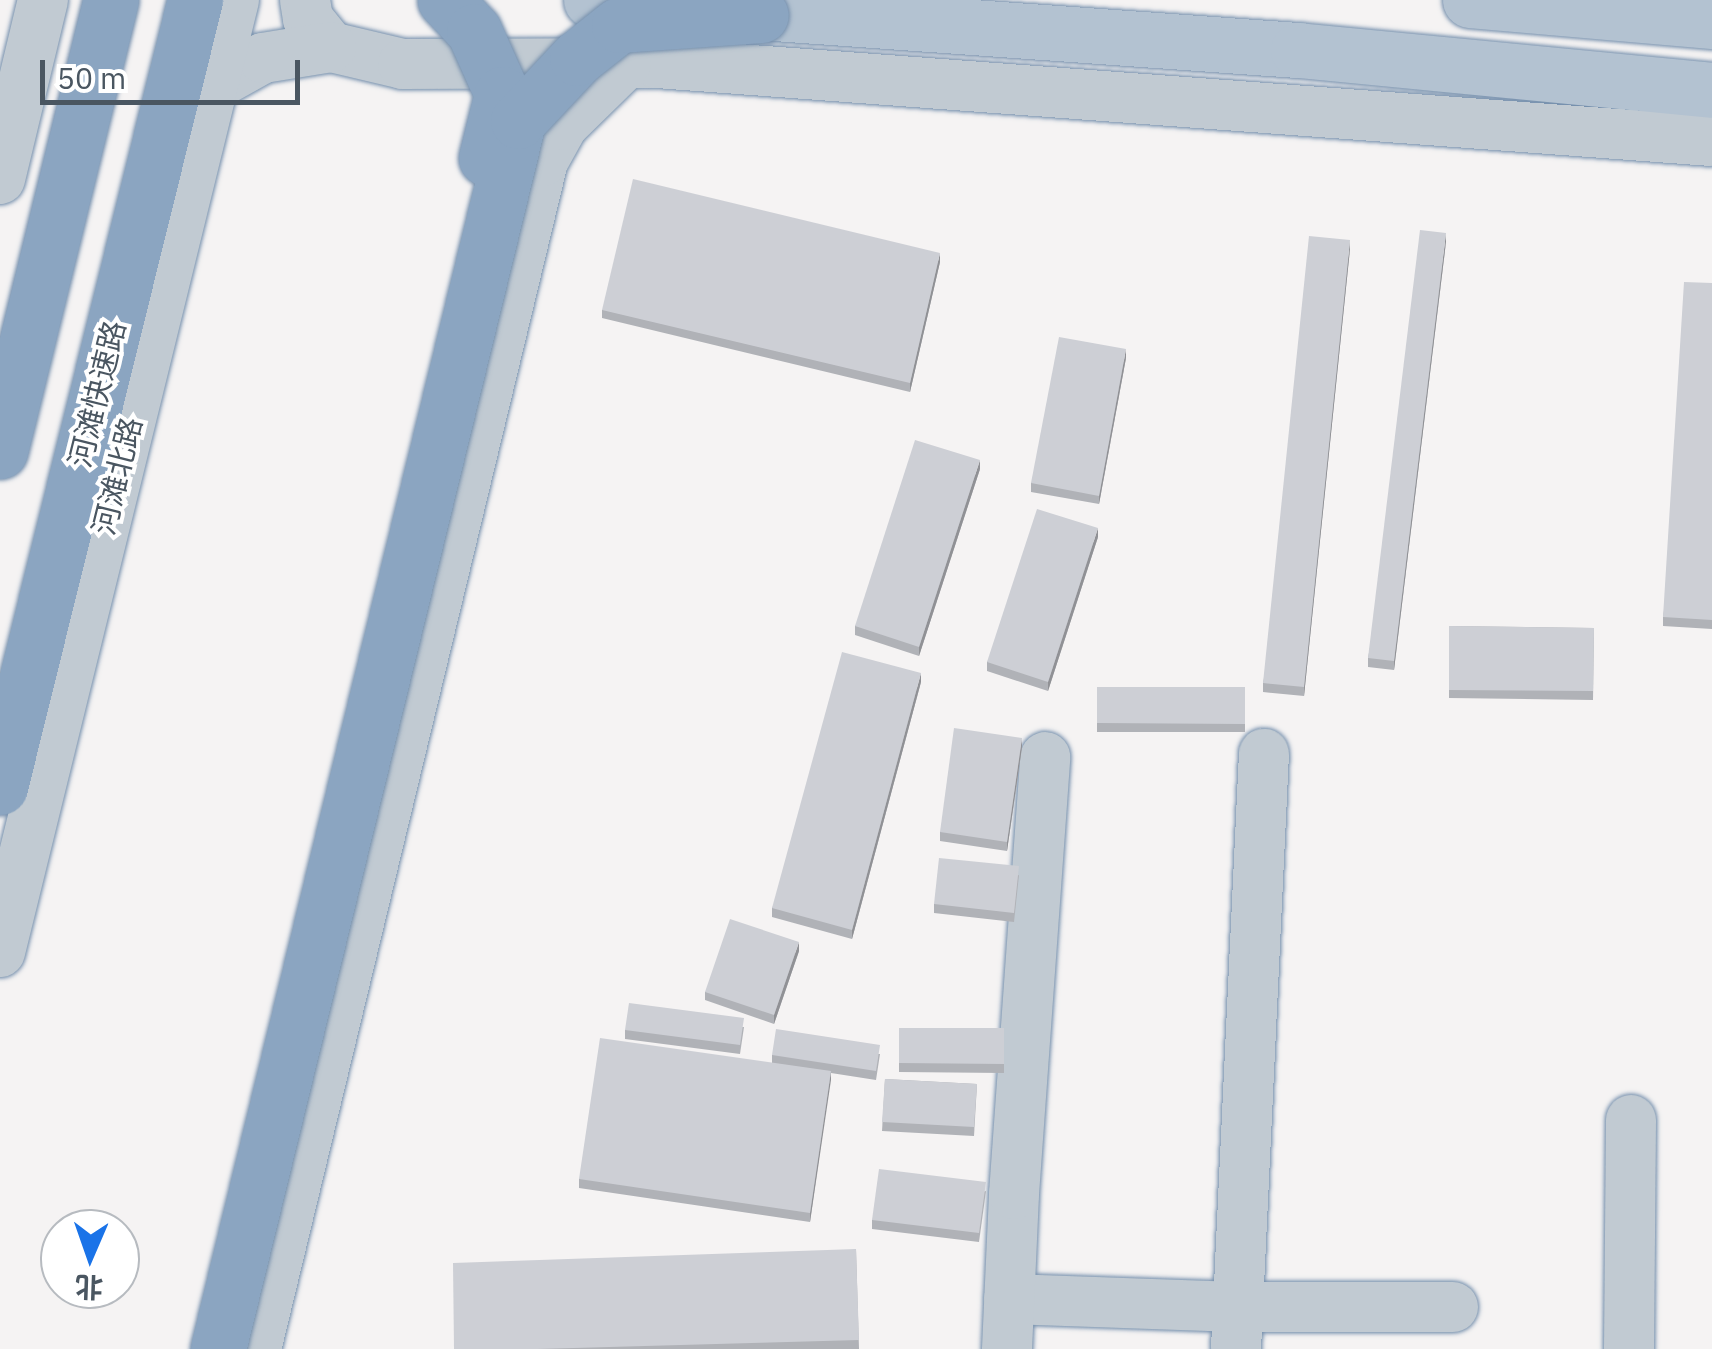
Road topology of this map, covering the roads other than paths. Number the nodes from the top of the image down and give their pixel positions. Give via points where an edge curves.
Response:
1 (43, 0) edge
2 (112, 0) edge
3 (195, 0) edge
4 (234, 0) edge
5 (306, 0) edge
6 (445, 0) edge
7 (592, 0) edge
8 (1470, 0) edge
9 (761, 14) junction
10 (1712, 21) edge
11 (331, 47) junction
12 (626, 63) junction
13 (213, 86) junction
14 (1712, 90) edge
15 (1712, 141) edge
16 (0, 179) edge
17 (0, 452) edge
18 (1264, 754) dead end
19 (1046, 757) dead end
20 (0, 788) edge
21 (0, 952) edge
22 (1631, 1120) dead end
23 (1009, 1299) junction
24 (1453, 1307) dead end
25 (1237, 1328) edge
26 (180, 1349) edge
27 (218, 1349) edge
28 (256, 1349) edge
29 (1007, 1349) edge
30 (1629, 1349) edge

1 - 16 street
2 - 17 highway
3 - 20 highway, 河滩快速路
4 - 13 street, 河滩北路
5 - 11 street via 308,19
6 - 26 highway, bridge via 474,31 502,94
7 - 9 main road, bridge
8 - 10 main road
9 - 14 main road via 1298,50
9 - 27 highway, bridge via 619,25 577,58 518,121
11 - 12 street via 403,64
11 - 13 street via 264,58
12 - 15 street
12 - 28 street via 564,125 542,161
13 - 21 street, 河滩北路
18 - 25 street
19 - 23 street
22 - 30 street
23 - 25 street
23 - 29 street
24 - 25 street

